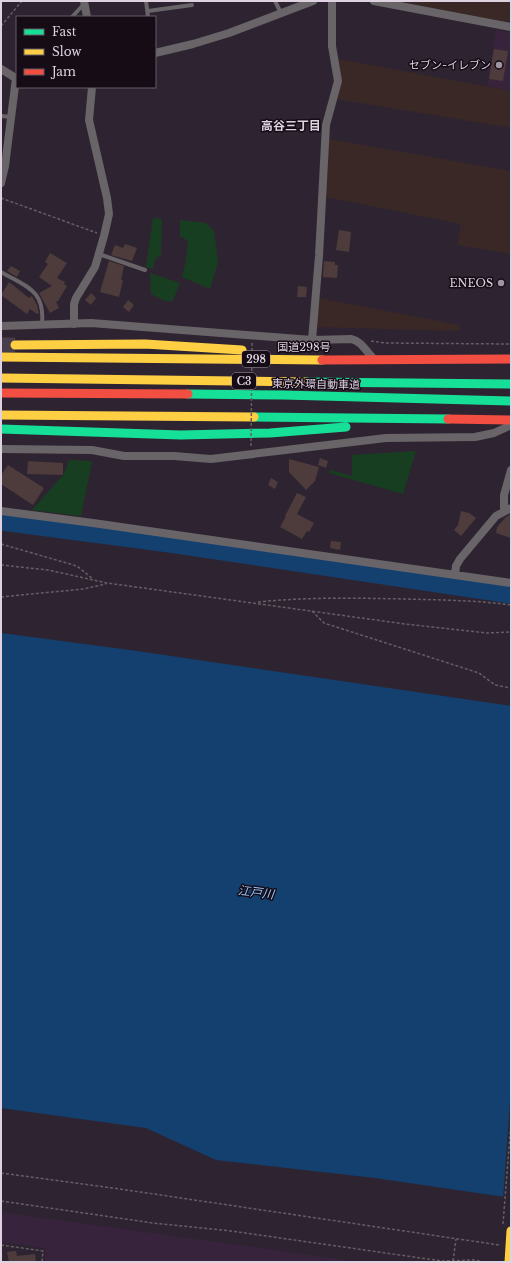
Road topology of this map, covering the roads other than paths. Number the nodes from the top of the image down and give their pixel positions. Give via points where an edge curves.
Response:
1 (146, 1) edge
2 (275, 1) edge
3 (313, 1) edge
4 (332, 1) edge
5 (374, 1) edge
6 (84, 2) edge
7 (192, 5) dead end
8 (148, 11) junction
9 (281, 13) junction
10 (73, 16) edge
11 (87, 16) edge
12 (148, 16) edge
13 (511, 27) edge
14 (156, 53) edge
15 (1, 69) edge
16 (16, 78) edge
17 (16, 86) edge
18 (92, 88) edge
19 (1, 116) edge
20 (12, 116) junction
21 (1, 183) edge
22 (99, 254) junction
23 (144, 270) dead end
24 (1, 272) edge
25 (74, 324) junction
26 (1, 326) edge
27 (42, 326) junction
28 (312, 340) junction
29 (15, 345) tunnel mouth
30 (1, 357) edge
31 (374, 359) junction
32 (511, 359) edge
33 (321, 360) junction
34 (1, 378) edge
35 (511, 384) edge
36 (1, 393) edge
37 (511, 401) edge
38 (1, 415) edge
39 (415, 419) junction
40 (511, 420) edge
41 (511, 425) edge
42 (1, 429) edge
43 (1, 449) edge
44 (511, 470) edge
45 (508, 509) edge
46 (1, 511) edge
47 (455, 575) junction
48 (511, 583) edge
49 (507, 1231) edge
50 (509, 1262) edge

1 - 8 lane
2 - 9 lane
3 - 9 street
4 - 28 street via 332,46 338,81 326,125
5 - 13 street
6 - 10 lane
6 - 11 street
7 - 8 lane
8 - 12 lane
9 - 14 street via 229,33
15 - 16 street
17 - 20 street
18 - 22 street via 89,120 107,198 108,214
19 - 20 lane
20 - 21 street
22 - 23 lane
22 - 25 street via 95,267 76,298 73,310
24 - 27 lane via 38,296 44,310
25 - 27 street
25 - 28 street via 91,323
26 - 27 street
28 - 31 street via 356,340
29 - 33 main road via 189,346
30 - 33 main road, 国道298号 / 298
31 - 32 main road, 国道298号 / 298
31 - 33 main road, 国道298号 / 298
34 - 35 main road, 東京外環自動車道 / C3
36 - 37 main road, 東京外環自動車道 / C3
38 - 39 main road
39 - 40 main road
39 - 42 main road via 284,432 181,435
41 - 43 street via 494,433 475,437 386,438 211,459 124,456 92,450
44 - 45 street via 504,495
45 - 47 street via 496,516 460,560
46 - 47 street
47 - 48 street
49 - 50 main road, bridge

